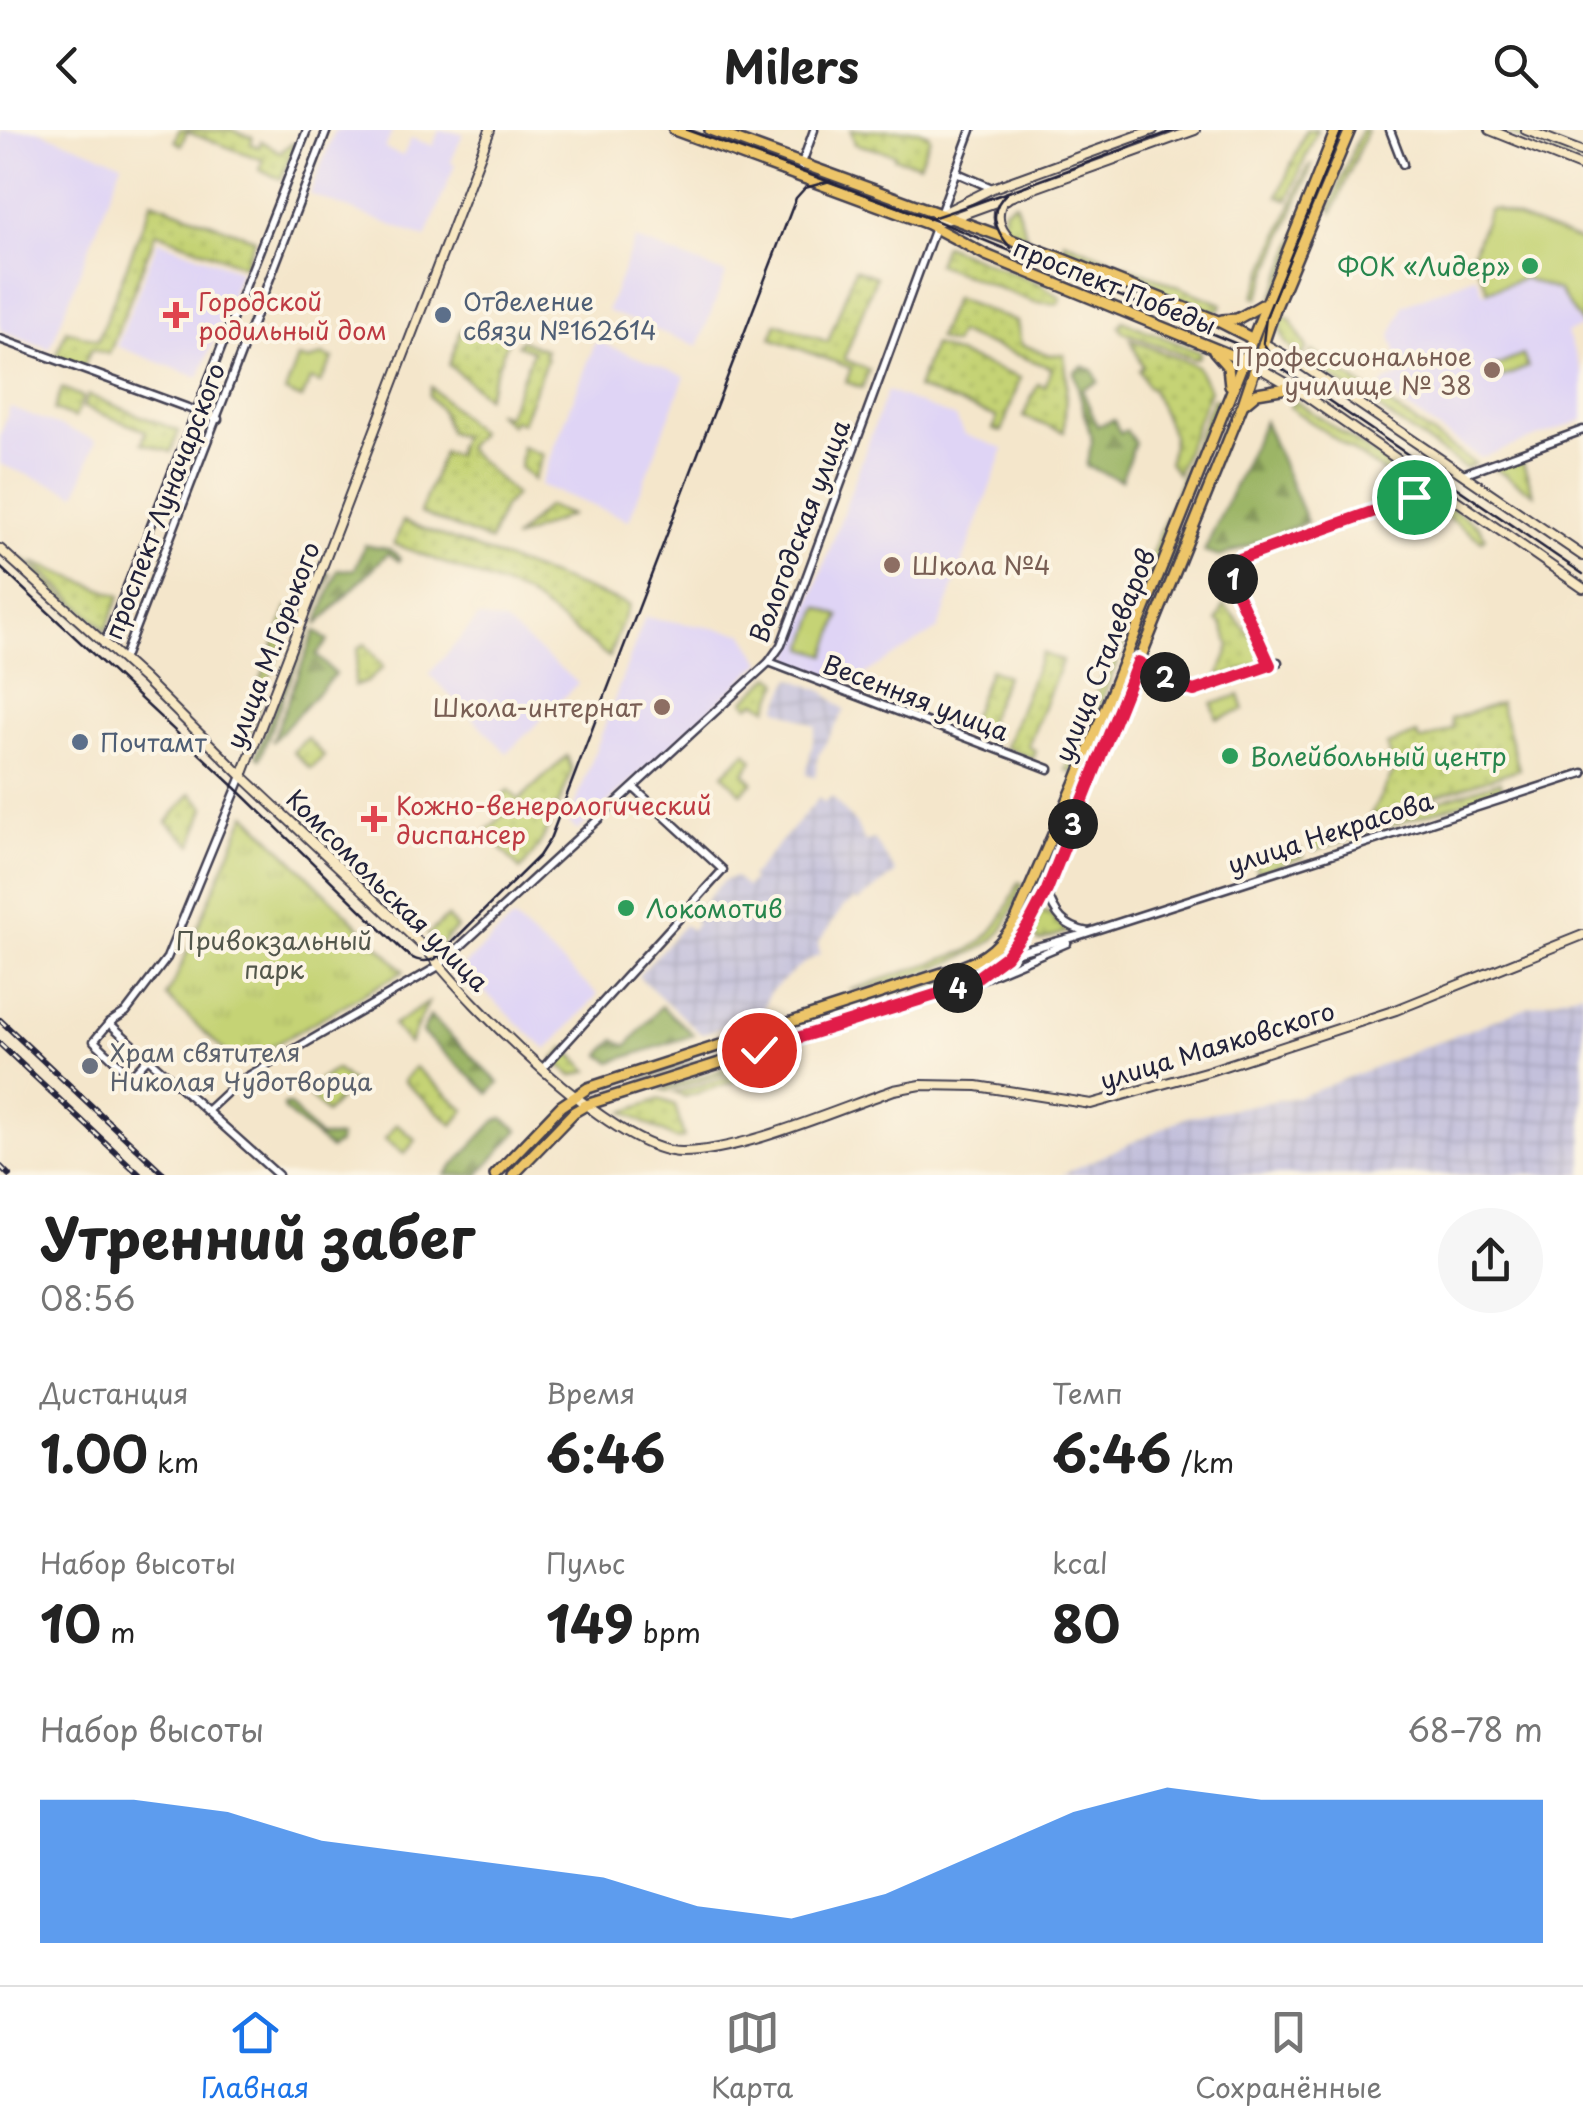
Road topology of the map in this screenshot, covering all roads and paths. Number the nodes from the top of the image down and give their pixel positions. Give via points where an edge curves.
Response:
1 (307, 130) edge
2 (327, 130) edge
3 (490, 130) edge
4 (674, 130) edge
5 (710, 130) edge
6 (814, 130) edge
7 (971, 130) edge
8 (1153, 130) edge
9 (1195, 130) edge
10 (1336, 130) edge
11 (1350, 130) edge
12 (1390, 130) edge
13 (1490, 130) edge
14 (1526, 130) edge
15 (1583, 152) edge
16 (1403, 164) dead end
17 (802, 165) junction
18 (1583, 168) edge
19 (955, 172) junction
20 (798, 176) junction
21 (993, 188) junction
22 (1014, 194) junction
23 (280, 200) junction
24 (298, 207) junction
25 (937, 222) junction
26 (975, 227) junction
27 (1012, 241) junction
28 (965, 244) junction
29 (1265, 304) junction
30 (1218, 321) junction
31 (0, 338) edge
32 (1251, 339) junction
33 (1263, 344) junction
34 (1208, 346) junction
35 (1242, 360) junction
36 (1256, 366) junction
37 (1292, 387) junction
38 (1228, 398) junction
39 (1243, 404) junction
40 (196, 411) junction
41 (218, 419) junction
42 (1583, 430) edge
43 (1462, 474) junction
44 (1426, 479) junction
45 (0, 549) edge
46 (1583, 556) edge
47 (1583, 588) edge
48 (104, 645) junction
49 (123, 661) junction
50 (769, 662) junction
51 (1138, 662) junction
52 (1049, 769) dead end
53 (1583, 773) edge
54 (242, 776) junction
55 (634, 788) junction
56 (1047, 890) junction
57 (1090, 932) junction
58 (1583, 935) edge
59 (1006, 956) junction
60 (440, 966) junction
61 (962, 968) junction
62 (967, 985) junction
63 (109, 1023) junction
64 (148, 1058) junction
65 (543, 1068) junction
66 (574, 1096) junction
67 (586, 1104) junction
68 (207, 1111) junction
69 (278, 1175) edge
70 (496, 1175) edge
71 (513, 1175) edge

1 - 23 street, проспект Луначарского
2 - 24 street, проспект Луначарского
3 - 54 street, улица М.Горького
4 - 20 main road, проспект Победы
5 - 17 main road, проспект Победы
6 - 17 street
7 - 19 street, Вологодская улица
8 - 21 street
9 - 22 street, проспект Победы
10 - 29 main road, улица Сталеваров
11 - 33 main road, улица Сталеваров
12 - 16 street
13 - 18 street
14 - 15 street
17 - 20 street
17 - 25 main road, проспект Победы
19 - 21 street
19 - 25 street, Вологодская улица
20 - 25 main road, проспект Победы
21 - 25 street
22 - 25 street, проспект Победы
22 - 27 street via 998,216
23 - 24 street
23 - 40 street, проспект Луначарского
24 - 41 street, проспект Луначарского
25 - 26 main road, проспект Победы
25 - 28 main road, проспект Победы
25 - 50 street, Вологодская улица
26 - 27 main road, проспект Победы
26 - 28 main road via 965,231
27 - 30 main road, проспект Победы
28 - 34 main road, проспект Победы
29 - 30 main road
29 - 32 main road, улица Сталеваров
30 - 32 main road, проспект Победы
31 - 40 street
32 - 33 main road, проспект Победы
32 - 35 main road, улица Сталеваров
33 - 36 main road, улица Сталеваров
33 - 43 street, проспект Победы
34 - 35 main road, проспект Победы
34 - 38 main road via 1228,367
35 - 36 main road, проспект Победы
35 - 38 main road, улица Сталеваров
36 - 37 street, проспект Победы
36 - 39 main road, улица Сталеваров
37 - 39 main road via 1258,392
37 - 44 street, проспект Победы
38 - 61 main road, улица Сталеваров via 1016,920 989,955
39 - 51 main road, улица Сталеваров
40 - 41 street
40 - 48 street, проспект Луначарского
41 - 49 street, проспект Луначарского
42 - 43 street
43 - 46 street, проспект Победы
44 - 47 street, проспект Победы
44 - 51 street via 1414,497 1395,506 1240,559 1232,582 1274,664 1194,691
45 - 48 street, Комсомольская улица
48 - 49 street, Комсомольская улица
49 - 54 street, Комсомольская улица
50 - 52 street, Весенняя улица
50 - 55 street, Вологодская улица
51 - 56 main road, улица Сталеваров
53 - 57 street, улица Некрасова
54 - 60 street, Комсомольская улица
54 - 63 street, улица М.Горького via 167,958 126,1012
55 - 60 street, Вологодская улица
55 - 65 street via 723,870
56 - 57 street via 1062,922
56 - 59 main road, улица Сталеваров
57 - 59 street
57 - 62 street
58 - 67 street, улица Маяковского via 1396,1010 1091,1104 921,1085 721,1148 679,1152 639,1140
59 - 61 street
59 - 62 main road, улица Сталеваров
60 - 65 street, Комсомольская улица
60 - 68 street, Вологодская улица via 238,1082
61 - 66 main road, улица Сталеваров
62 - 67 main road, улица Сталеваров
63 - 64 street
63 - 64 street via 94,1040 131,1076
64 - 68 street
65 - 66 street, Комсомольская улица
66 - 67 street, улица Маяковского
66 - 70 main road, улица Сталеваров
67 - 71 main road, улица Сталеваров
68 - 69 street

